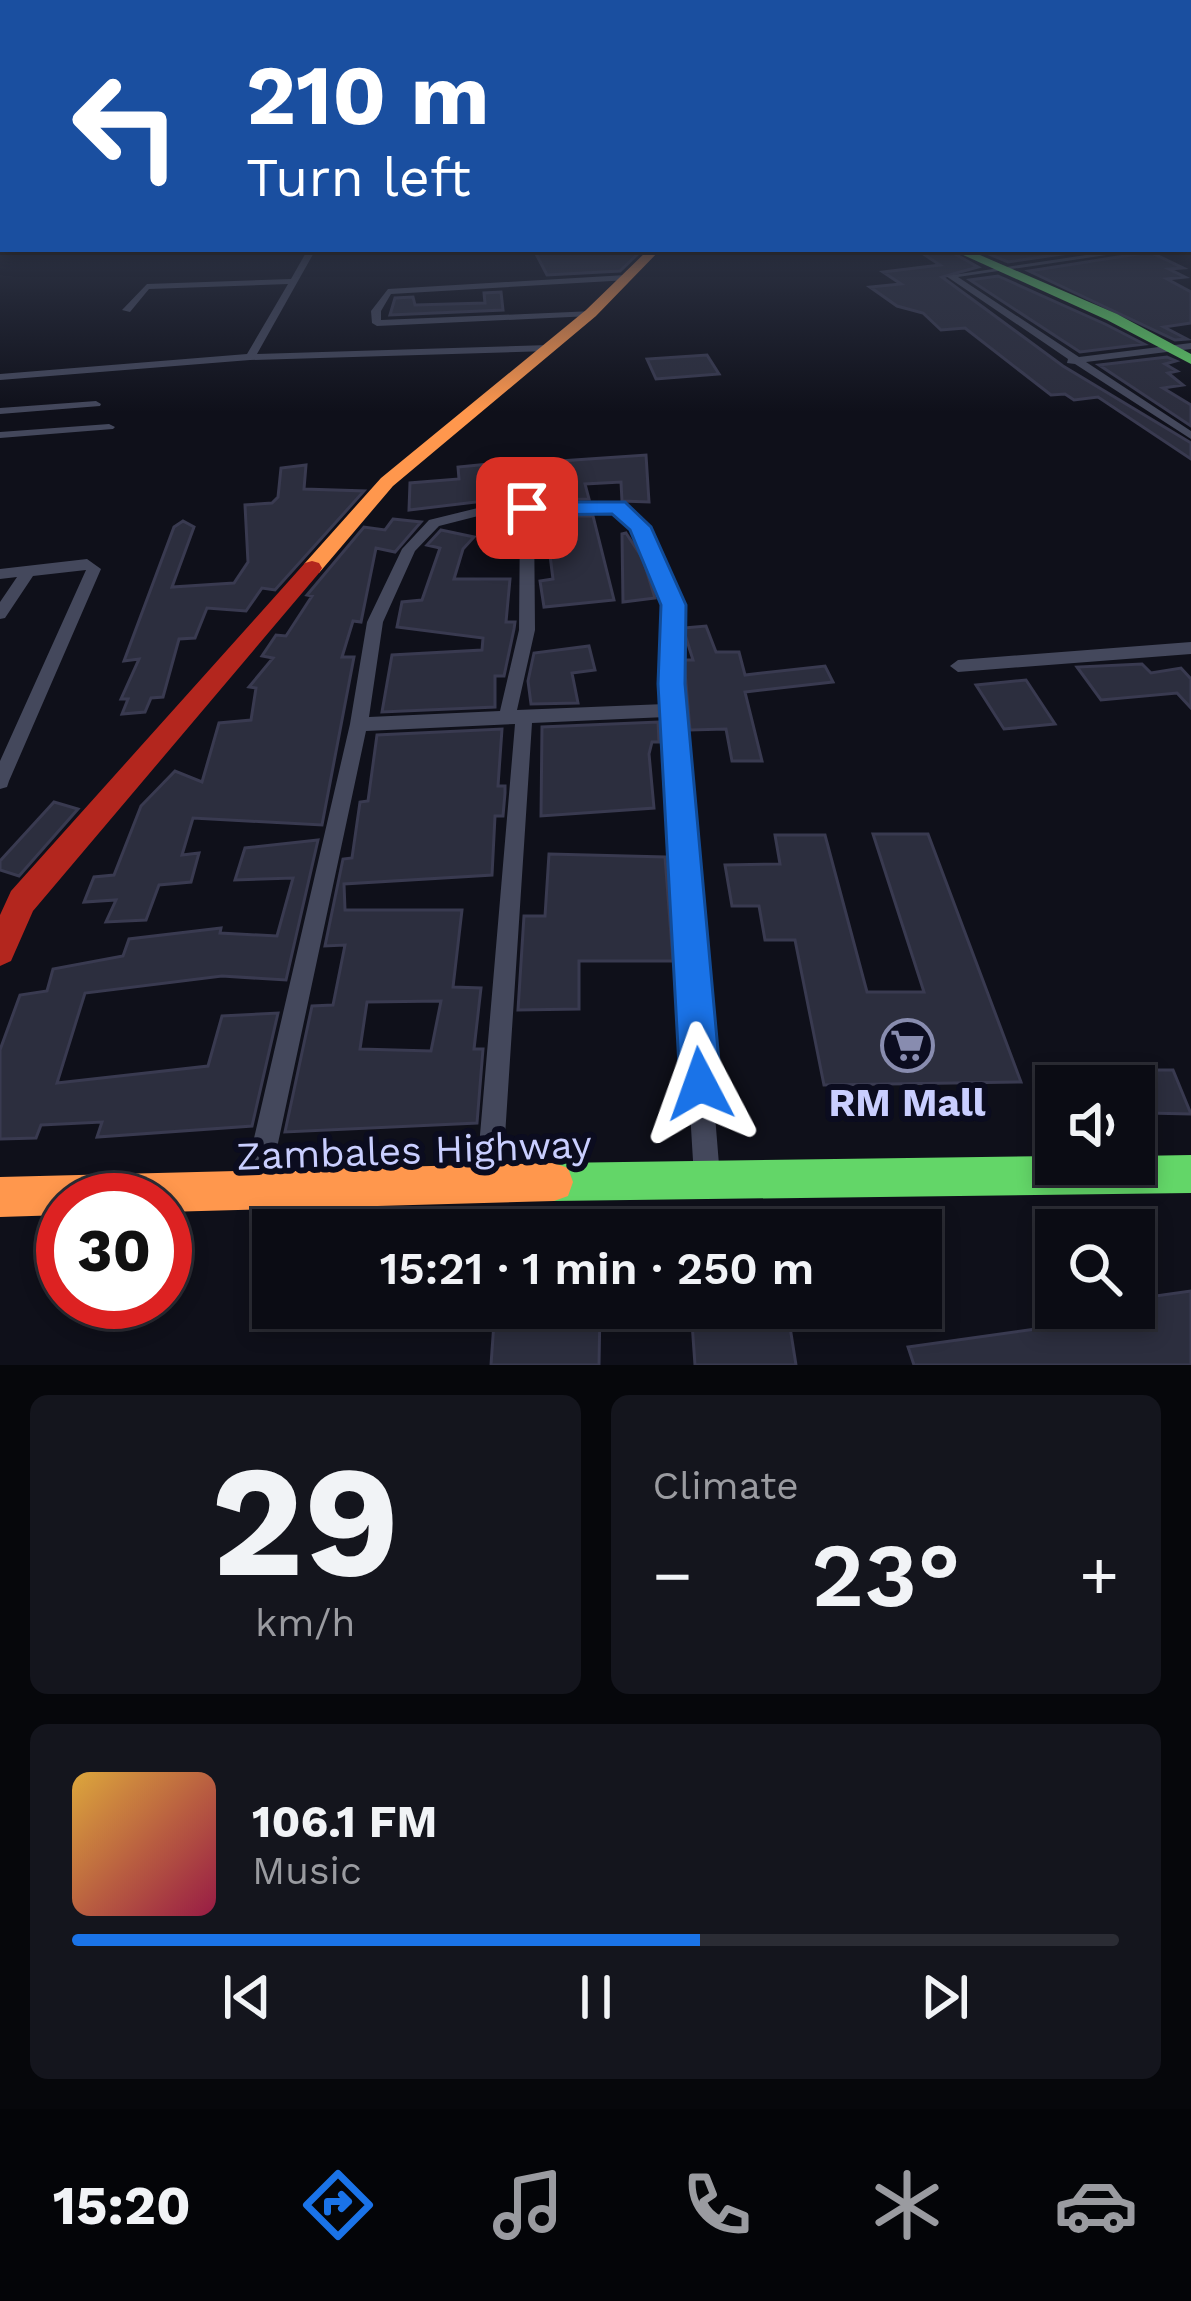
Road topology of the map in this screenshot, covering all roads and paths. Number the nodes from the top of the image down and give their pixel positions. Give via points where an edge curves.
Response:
1 (203, 285) edge
2 (291, 285) edge
3 (512, 285) edge
4 (619, 285) edge
5 (962, 285) edge
6 (1038, 285) edge
7 (127, 310) dead end
8 (591, 313) junction
9 (549, 349) junction
10 (1184, 352) edge
11 (250, 357) junction
12 (1070, 361) junction
13 (0, 377) edge
14 (96, 404) dead end
15 (0, 411) edge
16 (109, 427) dead end
17 (0, 435) edge
18 (1191, 436) edge
19 (527, 508) junction
20 (28, 572) junction
21 (0, 574) edge
22 (0, 614) edge
23 (1191, 648) edge
24 (958, 666) dead end
25 (673, 710) junction
26 (516, 717) junction
27 (358, 724) junction
28 (0, 781) edge
29 (0, 950) edge
30 (707, 1178) junction
31 (1188, 1178) edge
32 (489, 1184) junction
33 (255, 1190) junction
34 (0, 1197) edge

1 - 7 street via 147,287
2 - 11 street
3 - 8 street via 388,292 377,323
4 - 8 street
5 - 12 street
6 - 10 street
8 - 9 street
9 - 11 street
9 - 29 street via 387,482 22,901
10 - 12 street
11 - 13 street
12 - 18 street
14 - 15 street
16 - 17 street
19 - 25 street via 617,507 640,527 673,605
19 - 26 street via 527,630
19 - 27 street via 434,523 409,549 375,622
20 - 21 street
20 - 22 street
20 - 28 street via 94,569
23 - 24 street
25 - 26 street
25 - 30 street
26 - 27 street
26 - 32 street
27 - 33 street
30 - 31 street, Zambales Highway
30 - 32 street, Zambales Highway
32 - 33 street, Zambales Highway
33 - 34 street, Zambales Highway

